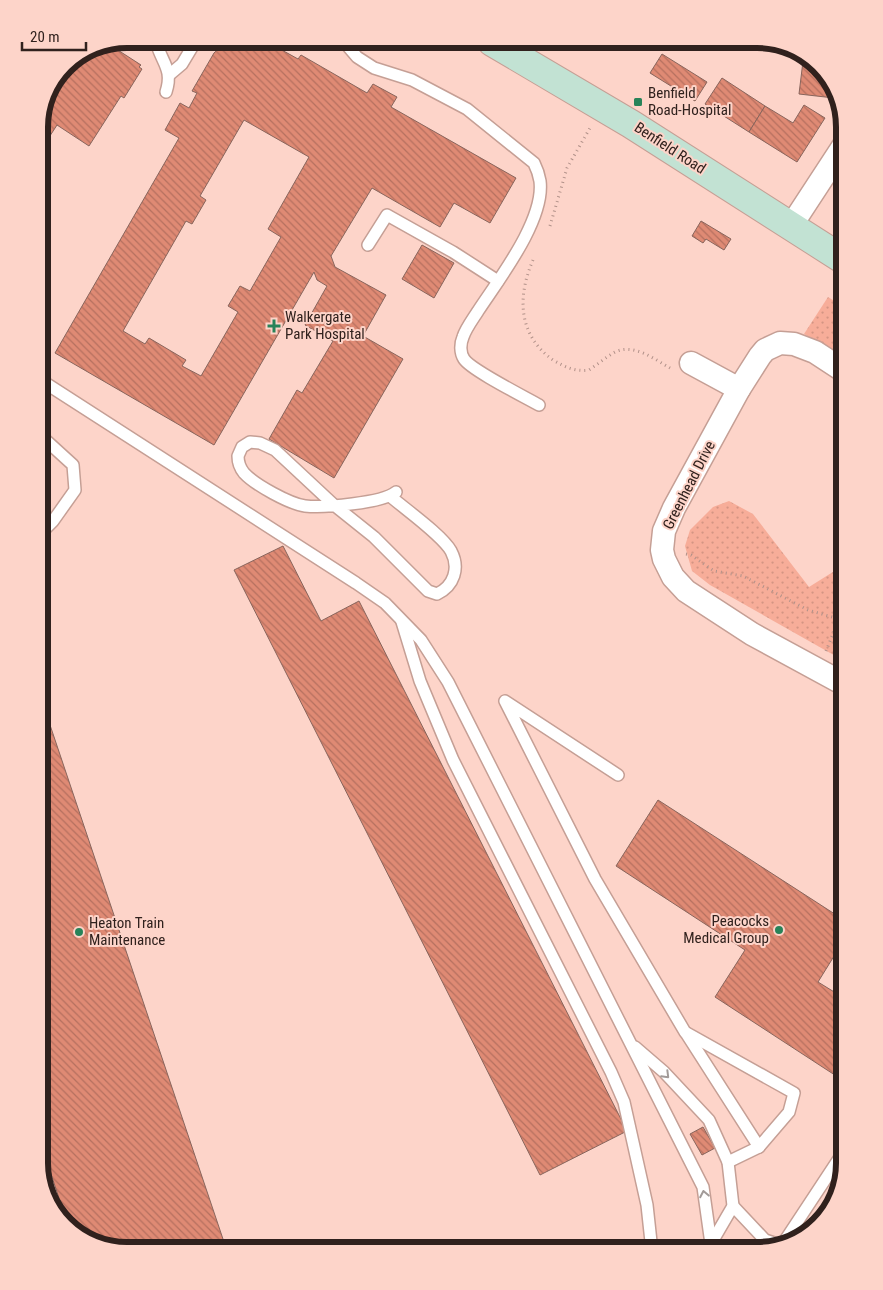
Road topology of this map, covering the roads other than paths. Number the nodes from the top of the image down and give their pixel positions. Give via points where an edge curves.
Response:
1 (158, 47) edge
2 (192, 47) edge
3 (349, 47) edge
4 (502, 48) edge
5 (169, 75) junction
6 (166, 92) dead end
7 (836, 157) edge
8 (792, 226) junction
9 (368, 245) dead end
10 (836, 255) edge
11 (498, 281) junction
12 (691, 364) road end
13 (836, 365) edge
14 (48, 385) edge
15 (739, 389) junction
16 (539, 405) dead end
17 (48, 442) edge
18 (334, 505) junction
19 (48, 526) edge
20 (401, 618) junction
21 (836, 679) edge
22 (618, 775) dead end
23 (685, 1032) junction
24 (630, 1043) junction
25 (759, 1147) junction
26 (728, 1162) junction
27 (836, 1163) edge
28 (733, 1206) junction
29 (786, 1237) edge
30 (770, 1241) edge
31 (651, 1242) edge
32 (711, 1242) edge
33 (715, 1242) edge

1 - 5 lane
2 - 5 lane via 182,64
3 - 11 lane via 369,66 412,80 467,110 534,164 540,183 536,212 520,247
4 - 8 street, Benfield Road
5 - 6 lane
7 - 8 street
8 - 10 street, Benfield Road
9 - 11 lane via 387,215
11 - 16 lane via 462,337 462,353 469,365
12 - 15 street
13 - 15 street, Greenhead Drive via 804,347 780,343 760,356
14 - 20 lane via 356,583
15 - 21 street, Greenhead Drive via 664,531 662,550 668,568 686,591 752,634
17 - 19 lane via 73,465 75,490
18 - 18 lane via 304,506 273,492 244,472 238,460 240,451 250,442 267,446
18 - 18 lane via 393,494 451,550 455,563 451,583 437,594 428,591 374,537
20 - 24 lane via 421,640 448,682
20 - 31 lane via 420,681 453,760 612,1072 624,1102 647,1205
22 - 23 lane via 505,701 595,879
23 - 25 lane
23 - 25 lane via 794,1093 789,1112
24 -> 26 lane via 664,1072 709,1120
32 -> 24 lane via 703,1187
25 - 26 lane
26 - 28 lane
27 - 29 lane
28 - 30 lane
28 - 33 lane

